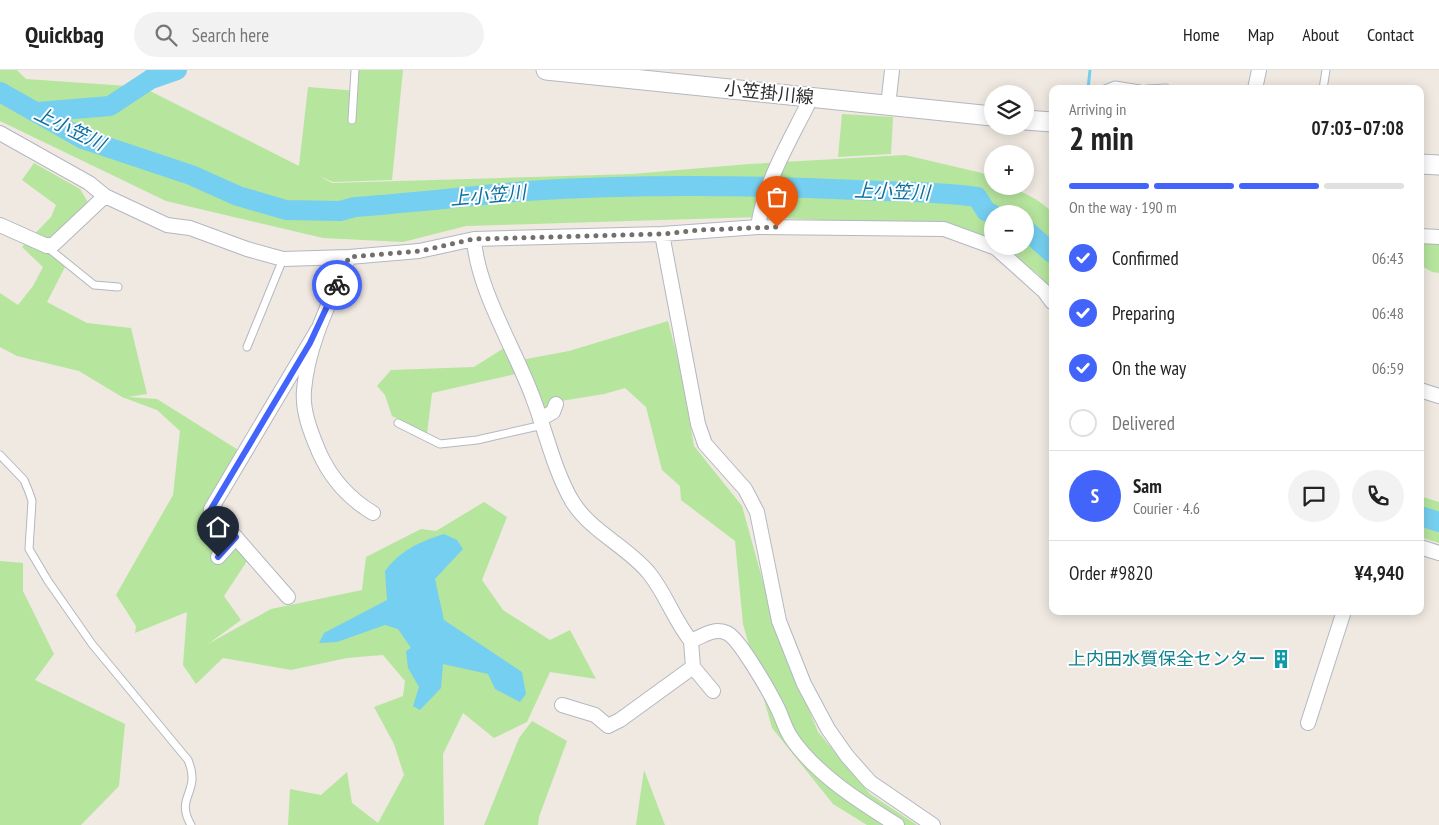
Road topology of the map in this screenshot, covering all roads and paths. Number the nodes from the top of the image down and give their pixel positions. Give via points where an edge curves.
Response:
1 (355, 70) edge
2 (546, 70) edge
3 (892, 70) edge
4 (1259, 70) edge
5 (1326, 70) edge
6 (1257, 85) edge
7 (1324, 85) edge
8 (808, 97) junction
9 (888, 106) junction
10 (984, 115) edge
11 (352, 120) dead end
12 (1034, 121) edge
13 (1049, 122) edge
14 (0, 133) edge
15 (1424, 164) edge
16 (1439, 166) edge
17 (105, 196) junction
18 (0, 226) edge
19 (758, 227) junction
20 (662, 234) junction
21 (1424, 236) edge
22 (1439, 236) edge
23 (474, 239) junction
24 (47, 246) junction
25 (349, 257) junction
26 (283, 259) junction
27 (118, 287) dead end
28 (1049, 298) edge
29 (318, 329) junction
30 (247, 347) dead end
31 (1424, 391) edge
32 (1439, 396) edge
33 (556, 404) dead end
34 (542, 422) junction
35 (398, 423) dead end
36 (0, 455) edge
37 (373, 512) dead end
38 (236, 537) junction
39 (1424, 548) edge
40 (1439, 553) edge
41 (218, 557) dead end
42 (288, 597) dead end
43 (1343, 615) edge
44 (691, 640) junction
45 (693, 667) junction
46 (713, 691) dead end
47 (562, 705) dead end
48 (1308, 723) dead end
49 (191, 825) edge
50 (898, 825) edge
51 (933, 825) edge

1 - 11 lane
2 - 8 main road, 小笠掛川線
3 - 9 street
4 - 6 street
5 - 7 lane
8 - 9 main road, 小笠掛川線
8 - 19 street via 807,106 774,174
9 - 10 main road, 小笠掛川線
12 - 13 main road
14 - 17 street via 89,183
15 - 16 main road
17 - 24 street via 54,244
17 - 26 street via 168,225 190,228
18 - 24 street
19 - 20 street
19 - 28 street via 944,229 996,248
20 - 23 street
20 - 51 street via 698,424 705,444 745,489 757,512 779,621 804,684 828,729 870,782
21 - 22 street
23 - 25 street via 420,251
23 - 34 street via 474,252 493,305
24 - 27 lane via 94,285
25 - 26 street
25 - 29 street
26 - 30 lane
29 - 37 street via 304,390 306,418 329,474 356,503
29 - 38 street via 211,509
31 - 32 street
33 - 34 street via 553,412
34 - 35 lane via 477,440 440,444
34 - 44 street via 573,502 589,522 649,573
36 - 49 lane via 24,480 29,492 32,501 29,549 48,580 87,638 188,760 193,772 192,788 184,802 184,812
38 - 41 street
38 - 42 street
39 - 40 street
43 - 48 street
44 - 45 street
44 - 50 street via 716,630 728,633 738,643 776,705 790,736 811,760 856,800
45 - 46 street
45 - 47 street via 608,726 595,715

